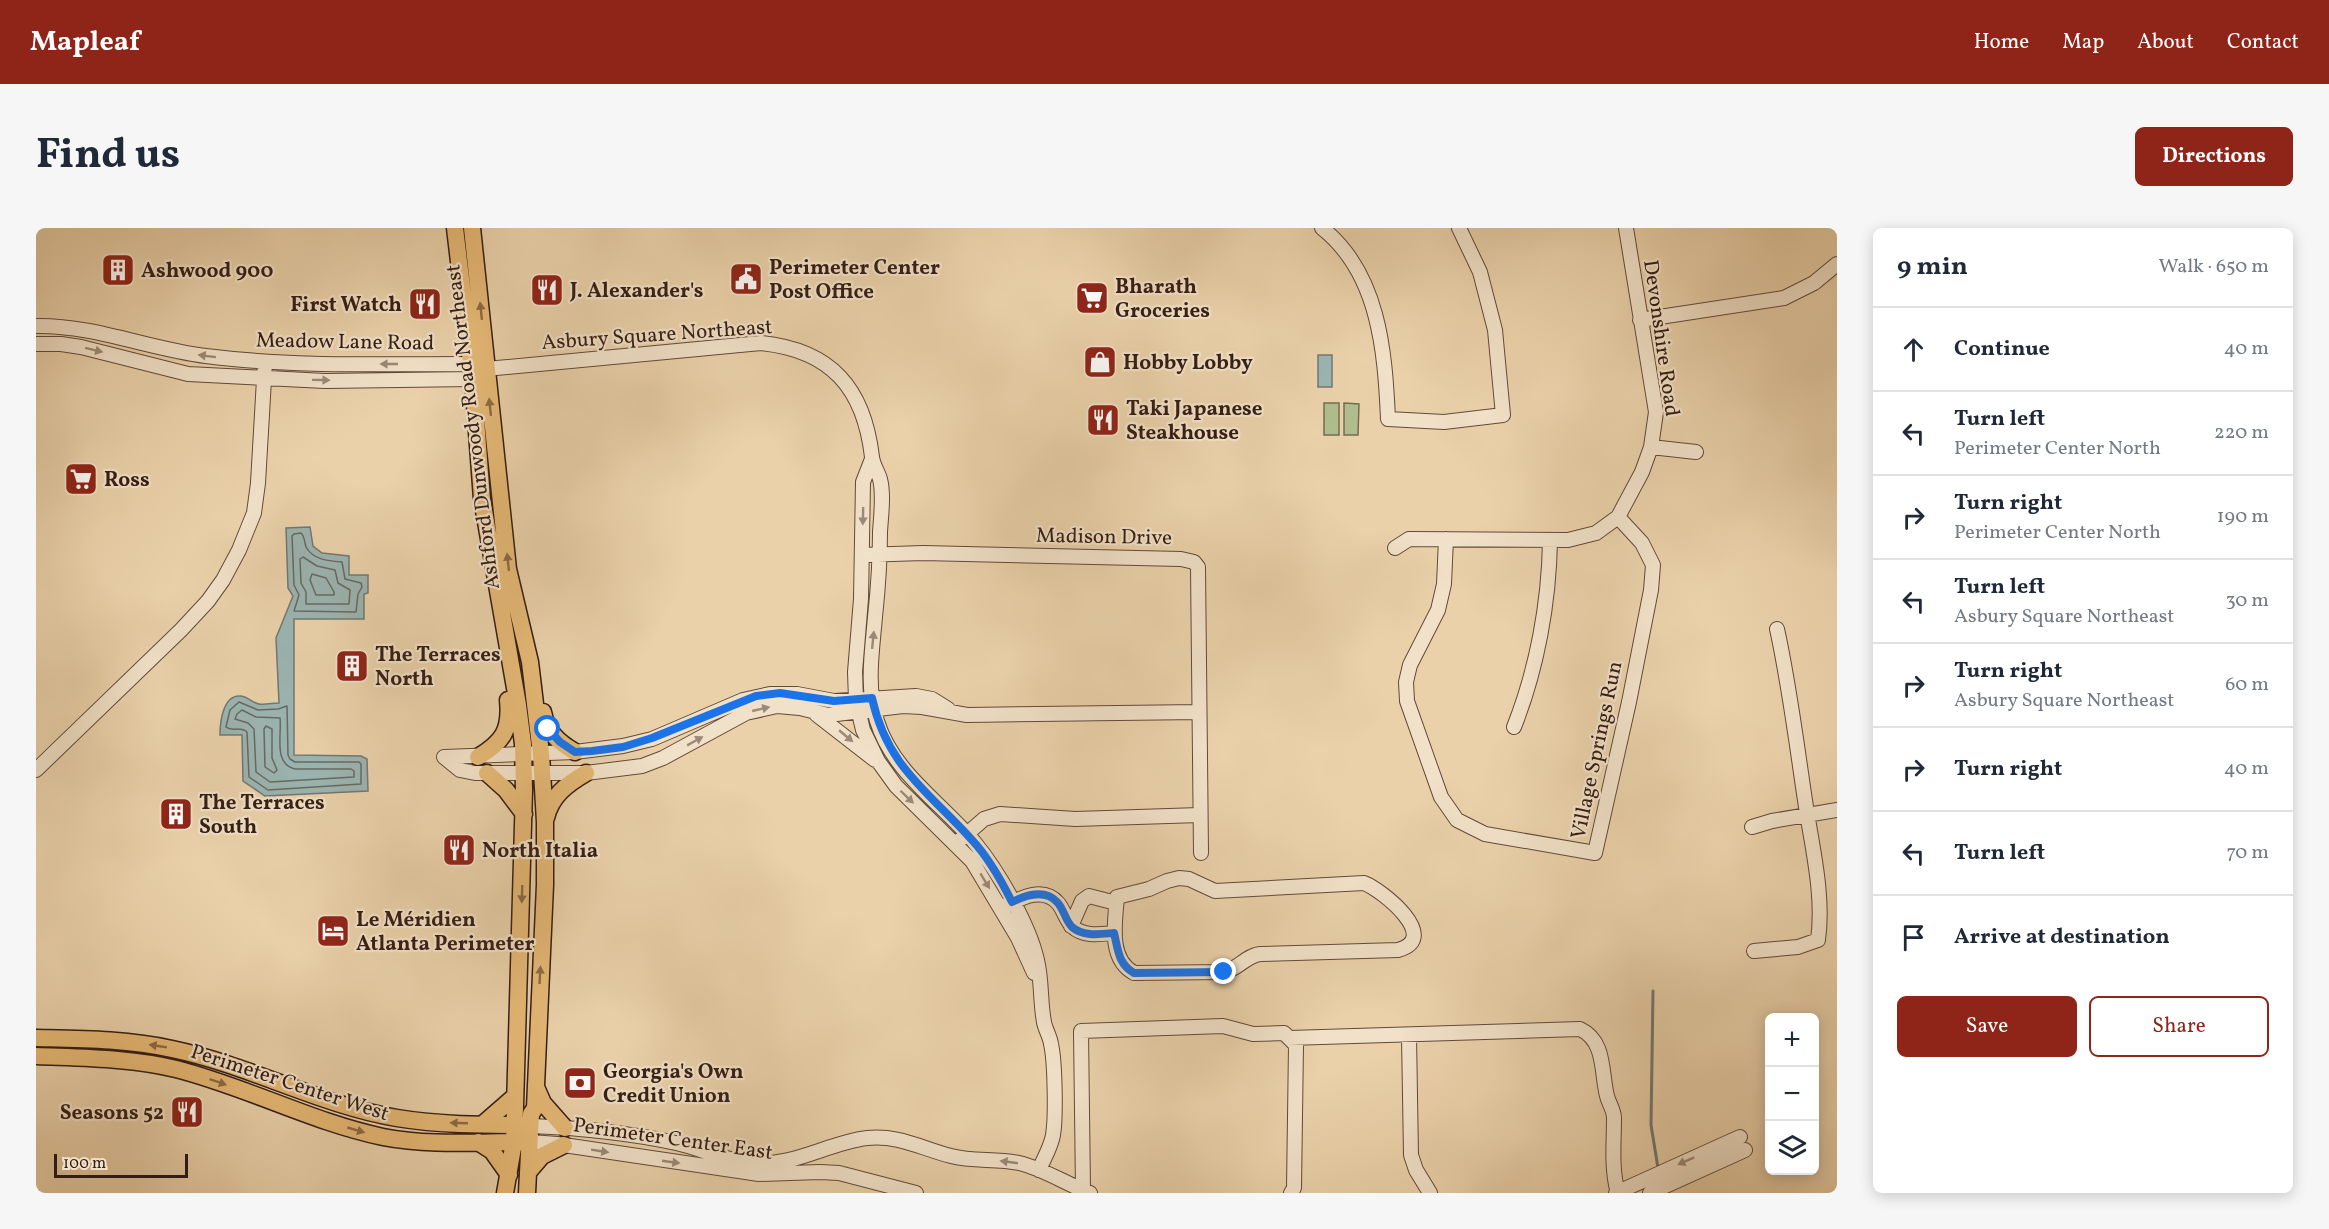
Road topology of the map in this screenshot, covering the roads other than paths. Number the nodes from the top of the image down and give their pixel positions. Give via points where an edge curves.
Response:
1 (455, 228) edge
2 (472, 228) edge
3 (1322, 228) edge
4 (1459, 228) edge
5 (1626, 228) edge
6 (1837, 264) edge
7 (1640, 320) junction
8 (36, 326) edge
9 (36, 344) edge
10 (265, 362) junction
11 (477, 371) junction
12 (264, 378) junction
13 (1651, 447) junction
14 (1696, 452) dead end
15 (872, 459) junction
16 (1618, 517) junction
17 (1446, 539) junction
18 (1550, 540) junction
19 (1395, 548) dead end
20 (879, 554) junction
21 (862, 555) junction
22 (515, 601) junction
23 (1777, 629) dead end
24 (512, 666) junction
25 (873, 703) junction
26 (857, 705) junction
27 (810, 711) junction
28 (1199, 712) junction
29 (955, 714) junction
30 (1514, 727) dead end
31 (575, 752) junction
32 (523, 754) junction
33 (541, 754) junction
34 (478, 757) junction
35 (880, 764) junction
36 (36, 770) edge
37 (487, 773) junction
38 (532, 773) junction
39 (586, 773) junction
40 (1837, 810) edge
41 (524, 814) junction
42 (1200, 815) junction
43 (1807, 815) junction
44 (545, 822) junction
45 (1752, 827) dead end
46 (964, 838) junction
47 (1201, 853) dead end
48 (1116, 903) junction
49 (1007, 905) junction
50 (1071, 926) junction
51 (1114, 933) junction
52 (1754, 951) dead end
53 (1409, 1036) junction
54 (36, 1038) edge
55 (1289, 1038) junction
56 (36, 1056) edge
57 (535, 1086) junction
58 (314, 1095) junction
59 (514, 1096) junction
60 (308, 1114) junction
61 (483, 1124) junction
62 (564, 1128) junction
63 (522, 1134) junction
64 (1740, 1137) dead end
65 (660, 1141) junction
66 (477, 1142) junction
67 (564, 1145) junction
68 (1745, 1150) dead end
69 (813, 1154) junction
70 (623, 1155) junction
71 (530, 1170) junction
72 (1039, 1170) junction
73 (740, 1172) junction
74 (509, 1175) junction
75 (1296, 1191) edge
76 (1086, 1192) edge
77 (505, 1193) edge
78 (527, 1193) edge
79 (916, 1193) edge
80 (1430, 1193) edge
81 (1617, 1193) edge
82 (1650, 1193) edge

1 - 11 main road, Ashford Dunwoody Road Northeast
11 -> 2 main road, Ashford Dunwoody Road Northeast
3 - 4 street via 1358,267 1376,312 1388,419 1444,422 1503,415 1495,330 1480,272
5 - 7 street, Devonshire Road
6 - 7 street via 1814,284 1784,298
7 - 13 street, Devonshire Road via 1656,412
10 -> 8 street, Meadow Lane Road via 177,352 66,327
9 -> 12 street, Meadow Lane Road via 81,347 188,374
11 -> 10 street, Meadow Lane Road
10 - 12 street
12 -> 11 street, Meadow Lane Road via 366,381
11 - 15 street, Asbury Square Northeast via 719,346 786,345 832,369 849,390 861,407
22 -> 11 main road, Ashford Dunwoody Road Northeast
11 - 24 main road, Ashford Dunwoody Road Northeast via 482,499
12 - 36 street via 254,513 223,580 181,630
13 - 14 street
13 - 16 street, Devonshire Road
15 - 20 street, Asbury Square Northeast via 880,480
15 -> 21 street, Asbury Square Northeast via 863,482
16 - 17 street, Village Springs Run via 1642,543 1653,565 1652,582 1595,853 1485,834 1457,820 1441,797 1407,701 1406,682 1410,665 1438,610 1444,584
16 - 18 street, Devonshire Road via 1596,533
17 - 18 street
17 - 19 street via 1409,539
18 - 30 street via 1550,577 1544,613 1525,701
20 - 21 street, Madison Drive
25 -> 20 street, Asbury Square Northeast via 870,678
20 - 28 street, Madison Drive via 1194,562 1198,567
21 - 26 street, Asbury Square Northeast via 855,664
22 - 31 main road via 528,626 535,653 544,722 554,736
22 - 33 main road, Ashford Dunwoody Road Northeast via 528,651
23 - 43 street
24 - 32 main road, Ashford Dunwoody Road Northeast
24 - 34 main road via 504,677 509,718 505,732 498,743
25 - 26 street
25 - 29 street
25 - 29 street via 922,696
25 - 46 street, Asbury Square Northeast via 881,731 900,765
26 - 27 street via 828,715
26 - 31 street via 780,693 756,696 644,741
26 - 35 street, Asbury Square Northeast via 866,738
27 -> 35 street
39 -> 27 street via 651,763 759,709 783,706
28 - 29 street
28 - 42 street, Madison Drive
31 - 33 street
32 - 33 street
32 - 34 street
32 - 38 main road, Ashford Dunwoody Road Northeast
33 - 38 main road, Ashford Dunwoody Road Northeast
34 - 37 street via 444,757 464,772
35 -> 46 street via 902,792
37 - 38 street
37 - 41 main road
38 - 39 street
38 - 41 main road, Ashford Dunwoody Road Northeast
38 - 44 main road, Ashford Dunwoody Road Northeast
39 - 44 main road via 560,791 548,808
40 - 43 street
41 -> 59 main road, Ashford Dunwoody Road Northeast
42 - 46 street via 1075,819 1008,814 980,822
42 - 47 street, Madison Drive
43 - 45 street
43 - 52 street via 1821,908 1818,940 1798,947
57 -> 44 main road, Ashford Dunwoody Road Northeast
46 - 49 street via 972,861
48 - 50 street via 1089,896 1082,901
48 - 51 street
48 - 51 street via 1117,897 1179,878 1215,891 1364,883 1405,914 1414,935 1408,946 1398,950 1260,954 1224,972 1139,975 1122,963
49 - 50 street via 1027,895 1047,896 1057,901
49 - 72 street via 1040,985 1043,1020 1052,1050 1054,1124 1051,1143
50 - 51 street via 1085,933
53 - 55 street
53 - 80 street via 1411,1155
53 - 81 street via 1580,1029 1589,1033 1602,1062 1614,1116 1612,1144
58 -> 54 main road, Perimeter Center West via 173,1049 132,1042
55 - 75 street via 1296,1045
55 - 76 street via 1284,1033 1253,1034 1223,1026 1081,1031
56 -> 60 main road, Perimeter Center West via 154,1064
57 - 62 main road via 543,1103
57 - 63 main road, Ashford Dunwoody Road Northeast via 535,1108
58 - 60 main road
61 -> 58 main road, Perimeter Center West via 396,1118
59 - 61 main road
59 - 63 main road, Ashford Dunwoody Road Northeast
60 -> 66 main road, Perimeter Center West via 386,1137
61 - 63 main road, Perimeter Center West
62 - 63 street, Perimeter Center East
62 - 65 street, Perimeter Center East
63 - 66 main road, Perimeter Center West
63 - 67 street, Perimeter Center East
63 - 71 main road, Ashford Dunwoody Road Northeast
63 - 74 main road, Ashford Dunwoody Road Northeast
64 -> 81 street
65 - 69 street, Perimeter Center East via 752,1163
65 - 70 street via 643,1154
66 - 74 main road via 492,1151
67 -> 70 street, Perimeter Center East
67 - 71 main road via 542,1156
68 - 82 street
72 -> 69 street, Perimeter Center East via 1006,1161 957,1157 892,1138 858,1140
69 - 73 street via 803,1163
70 -> 73 street, Perimeter Center East
71 - 78 main road, Ashford Dunwoody Road Northeast
72 - 76 street, Perimeter Center East
73 - 79 street, Perimeter Center East via 839,1173
74 - 77 main road, Ashford Dunwoody Road Northeast

